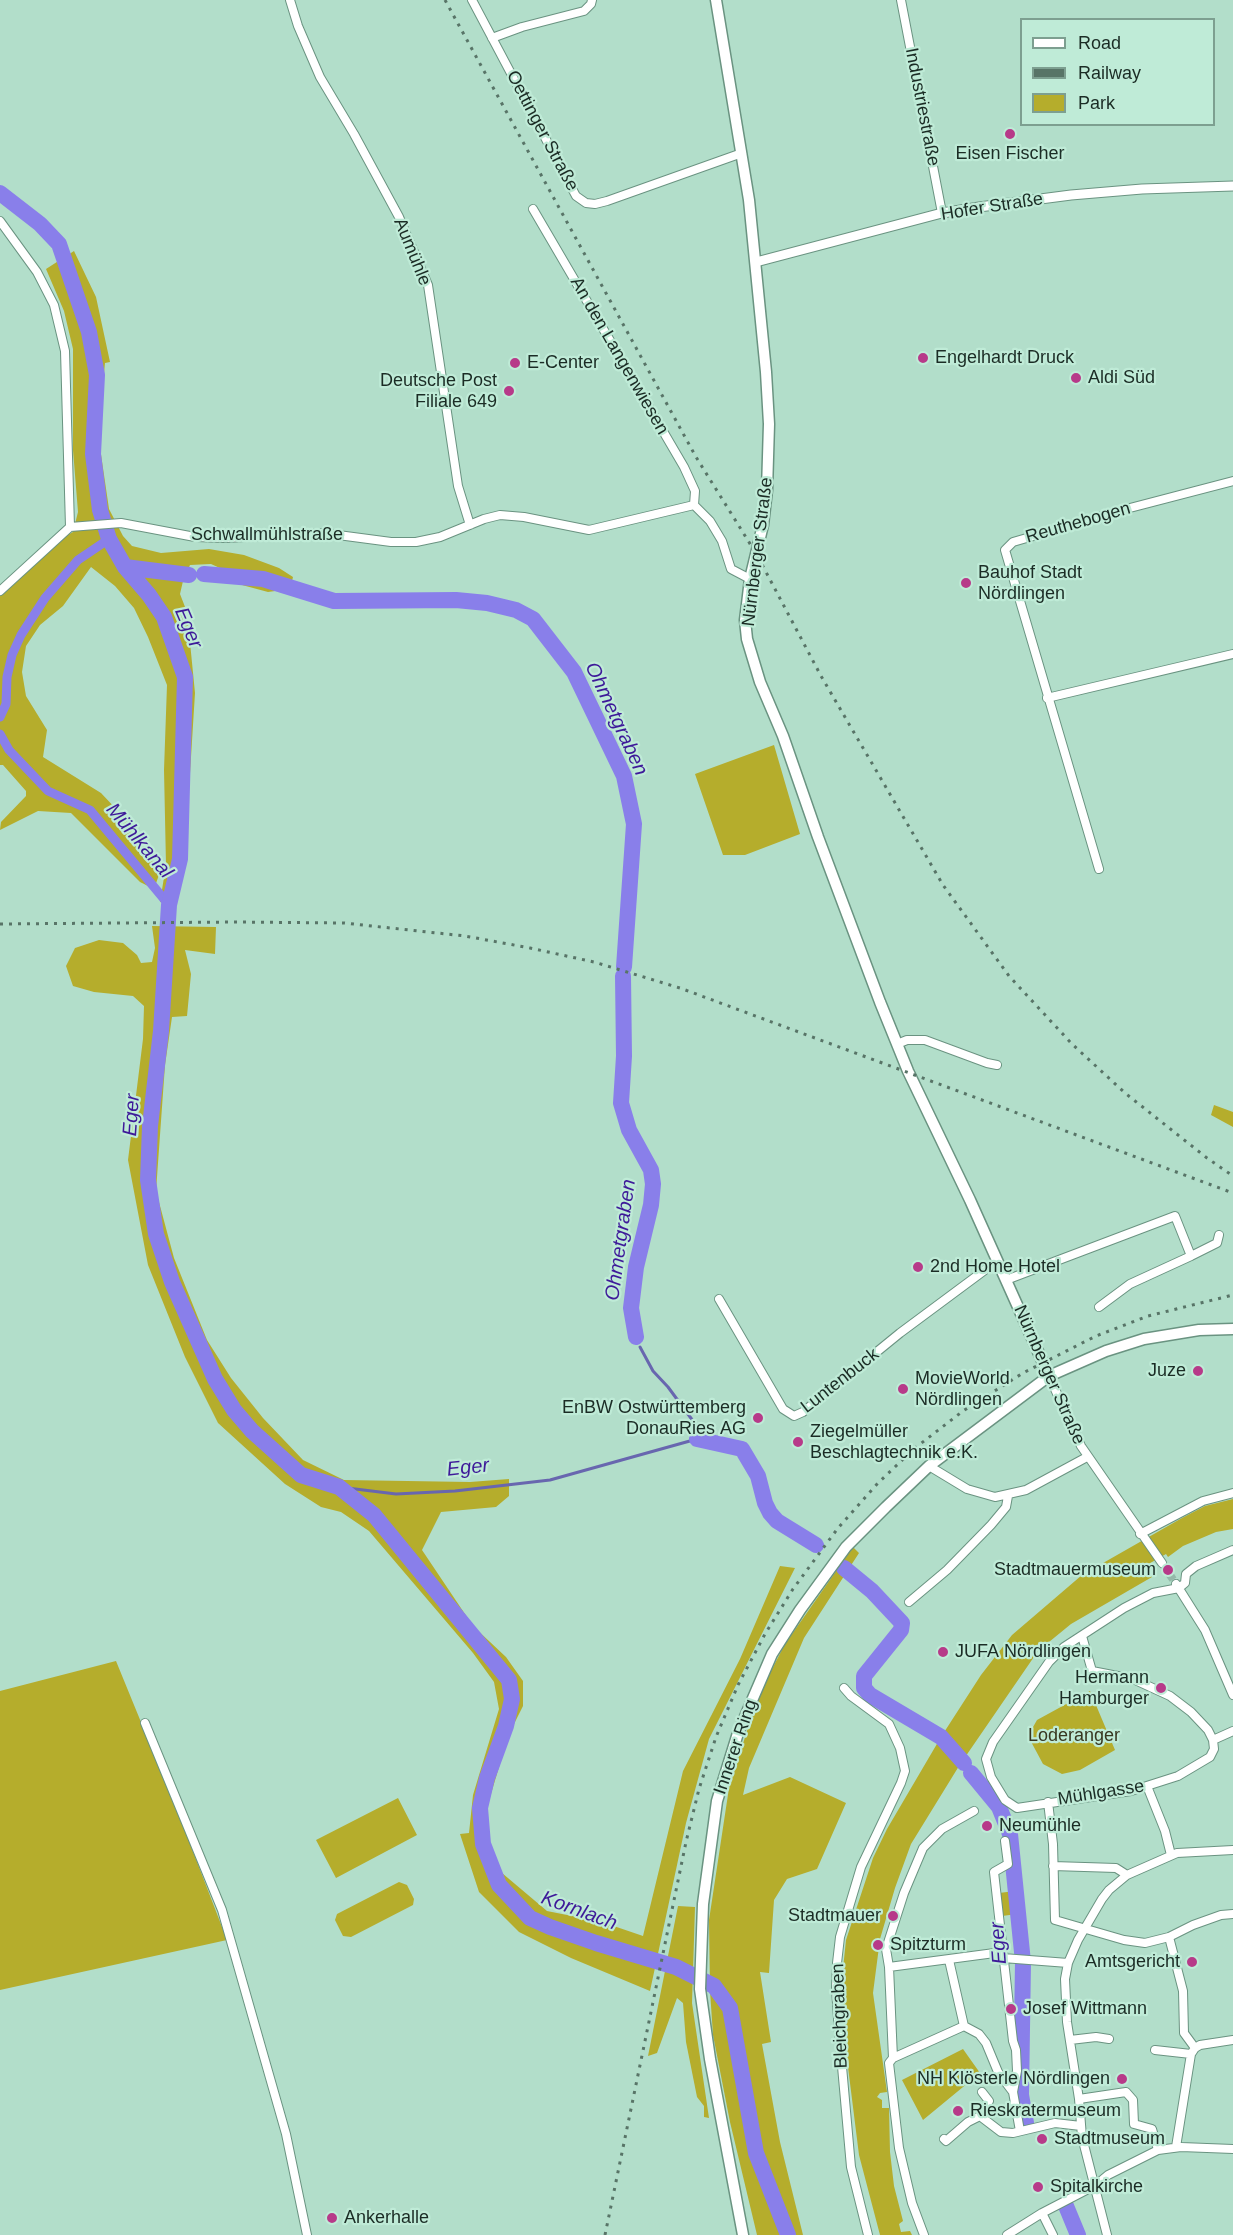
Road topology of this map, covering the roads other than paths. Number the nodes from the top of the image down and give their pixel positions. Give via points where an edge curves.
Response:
1 (290, 0) edge
2 (472, 0) edge
3 (592, 0) edge
4 (716, 0) edge
5 (901, 0) edge
6 (492, 38) junction
7 (742, 153) junction
8 (1233, 186) edge
9 (533, 209) dead end
10 (942, 213) junction
11 (0, 221) edge
12 (756, 262) junction
13 (1233, 481) edge
14 (694, 505) junction
15 (470, 525) junction
16 (70, 527) junction
17 (750, 579) junction
18 (0, 591) edge
19 (1233, 654) edge
20 (1047, 698) junction
21 (1099, 869) dead end
22 (897, 1044) junction
23 (997, 1065) dead end
24 (1219, 1235) dead end
25 (1191, 1256) junction
26 (997, 1261) junction
27 (1006, 1280) junction
28 (719, 1299) dead end
29 (1099, 1307) dead end
30 (1233, 1329) edge
31 (1049, 1376) junction
32 (1088, 1457) junction
33 (929, 1466) junction
34 (1233, 1493) edge
35 (1008, 1496) junction
36 (1140, 1534) junction
37 (1233, 1550) edge
38 (1162, 1563) tunnel mouth
39 (1178, 1586) junction
40 (909, 1602) dead end
41 (1082, 1636) junction
42 (844, 1688) dead end
43 (1233, 1693) edge
44 (145, 1723) dead end
45 (1233, 1731) edge
46 (1213, 1740) junction
47 (1147, 1786) junction
48 (1048, 1802) junction
49 (974, 1811) dead end
50 (1005, 1841) dead end
51 (1233, 1850) edge
52 (1171, 1855) junction
53 (1053, 1866) junction
54 (1127, 1875) junction
55 (1233, 1914) edge
56 (1085, 1930) junction
57 (1169, 1937) junction
58 (1003, 1955) junction
59 (949, 1960) junction
60 (1068, 1963) junction
61 (889, 1967) junction
62 (964, 2026) junction
63 (1070, 2040) junction
64 (1109, 2040) dead end
65 (1233, 2040) edge
66 (1155, 2050) dead end
67 (1193, 2051) junction
68 (893, 2058) junction
69 (982, 2092) dead end
70 (1012, 2092) junction
71 (1079, 2099) junction
72 (980, 2116) junction
73 (1081, 2126) junction
74 (1020, 2131) junction
75 (944, 2139) dead end
76 (1176, 2147) junction
77 (1233, 2149) edge
78 (1158, 2150) junction
79 (1096, 2185) junction
80 (1042, 2213) junction
81 (307, 2235) edge
82 (743, 2235) edge
83 (868, 2235) edge
84 (924, 2235) edge
85 (1007, 2235) edge
86 (1053, 2235) edge
87 (1107, 2235) edge

1 - 15 street, Aumühle via 320,77 399,217 428,285 458,486
2 - 6 street, Oettinger Straße
3 - 6 street via 584,11
4 - 7 main road, Nürnberger Straße
5 - 10 street, Industriestraße
6 - 7 street, Oettinger Straße via 576,196 586,202 607,201
7 - 12 main road, Nürnberger Straße
8 - 10 street, Hofer Straße via 1071,195
9 - 14 street, An den Langenwiesen via 684,467 695,491
10 - 12 street, Hofer Straße
11 - 16 street via 37,272 54,305 65,351
12 - 17 main road, Nürnberger Straße via 769,458 763,525
13 - 20 street, Reuthebogen via 1013,542 1005,550
14 - 15 street, Schwallmühlstraße via 589,531 500,515
14 - 17 street via 722,541 731,569
15 - 16 street, Schwallmühlstraße via 416,542 323,533 195,537 121,523
16 - 18 street
17 - 22 main road, Nürnberger Straße via 746,620 752,659
19 - 20 street
20 - 21 street, Reuthebogen
22 - 23 street via 926,1040
22 - 26 main road, Nürnberger Straße
24 - 25 street via 1217,1243
25 - 27 street via 1175,1216
25 - 29 street via 1130,1284
26 - 27 main road, Nürnberger Straße
26 - 28 street, Luntenbuck via 794,1416 783,1409
27 - 31 main road, Nürnberger Straße
30 - 31 main road, Innerer Ring via 1144,1339
31 - 32 street, Nürnberger Straße
31 - 33 main road, Innerer Ring
32 - 35 street via 1036,1486
32 - 36 street, Nürnberger Straße
33 - 35 street via 977,1493
33 - 82 main road, Innerer Ring via 840,1556 785,1631 752,1698 717,1801 705,1883 700,1989
34 - 36 street via 1203,1501
35 - 40 street via 1006,1507 991,1526
36 - 38 street, Nürnberger Straße
37 - 39 street via 1196,1566 1186,1574 1185,1583
39 - 41 street via 1152,1593
39 - 43 street via 1205,1630
41 - 46 street via 1092,1671 1133,1679 1170,1696 1191,1712
41 - 48 street, Mühlgasse via 1049,1662 986,1759 991,1777 1005,1800 1017,1808
42 - 83 street, Bleichgraben via 889,1724 905,1771 861,1867 840,1937 837,1963 851,2167
44 - 81 street via 222,1910 286,2134
45 - 46 street
46 - 47 street, Mühlgasse via 1210,1757 1178,1776
47 - 48 street, Mühlgasse
47 - 52 street
48 - 53 street
49 - 61 street via 942,1829 923,1848 886,1949
50 - 58 street via 1008,1864 994,1872
51 - 52 street
52 - 54 street
53 - 54 street via 1116,1868
53 - 56 street via 1055,1920
54 - 56 street via 1109,1890
55 - 57 street via 1221,1915
56 - 57 street via 1145,1943
56 - 60 street
57 - 67 street via 1183,1991 1184,2033
58 - 59 street
58 - 60 street
58 - 70 street via 1016,2050
59 - 61 street
59 - 62 street
60 - 63 street via 1065,1978
61 - 68 street
62 - 68 street
62 - 70 street via 986,2043 998,2073
63 - 64 street
63 - 71 street
65 - 67 street via 1200,2045
66 - 67 street
67 - 76 street
68 - 84 street via 889,2063 899,2148
69 - 72 street via 989,2101
70 - 74 street
71 - 73 street
71 - 78 street via 1126,2092 1133,2100 1134,2124 1152,2128
72 - 74 street via 1001,2132
72 - 75 street
73 - 74 street via 1055,2123
73 - 79 street
76 - 77 street
76 - 78 street
78 - 79 street
79 - 80 street
79 - 87 street
80 - 85 street
80 - 86 street

